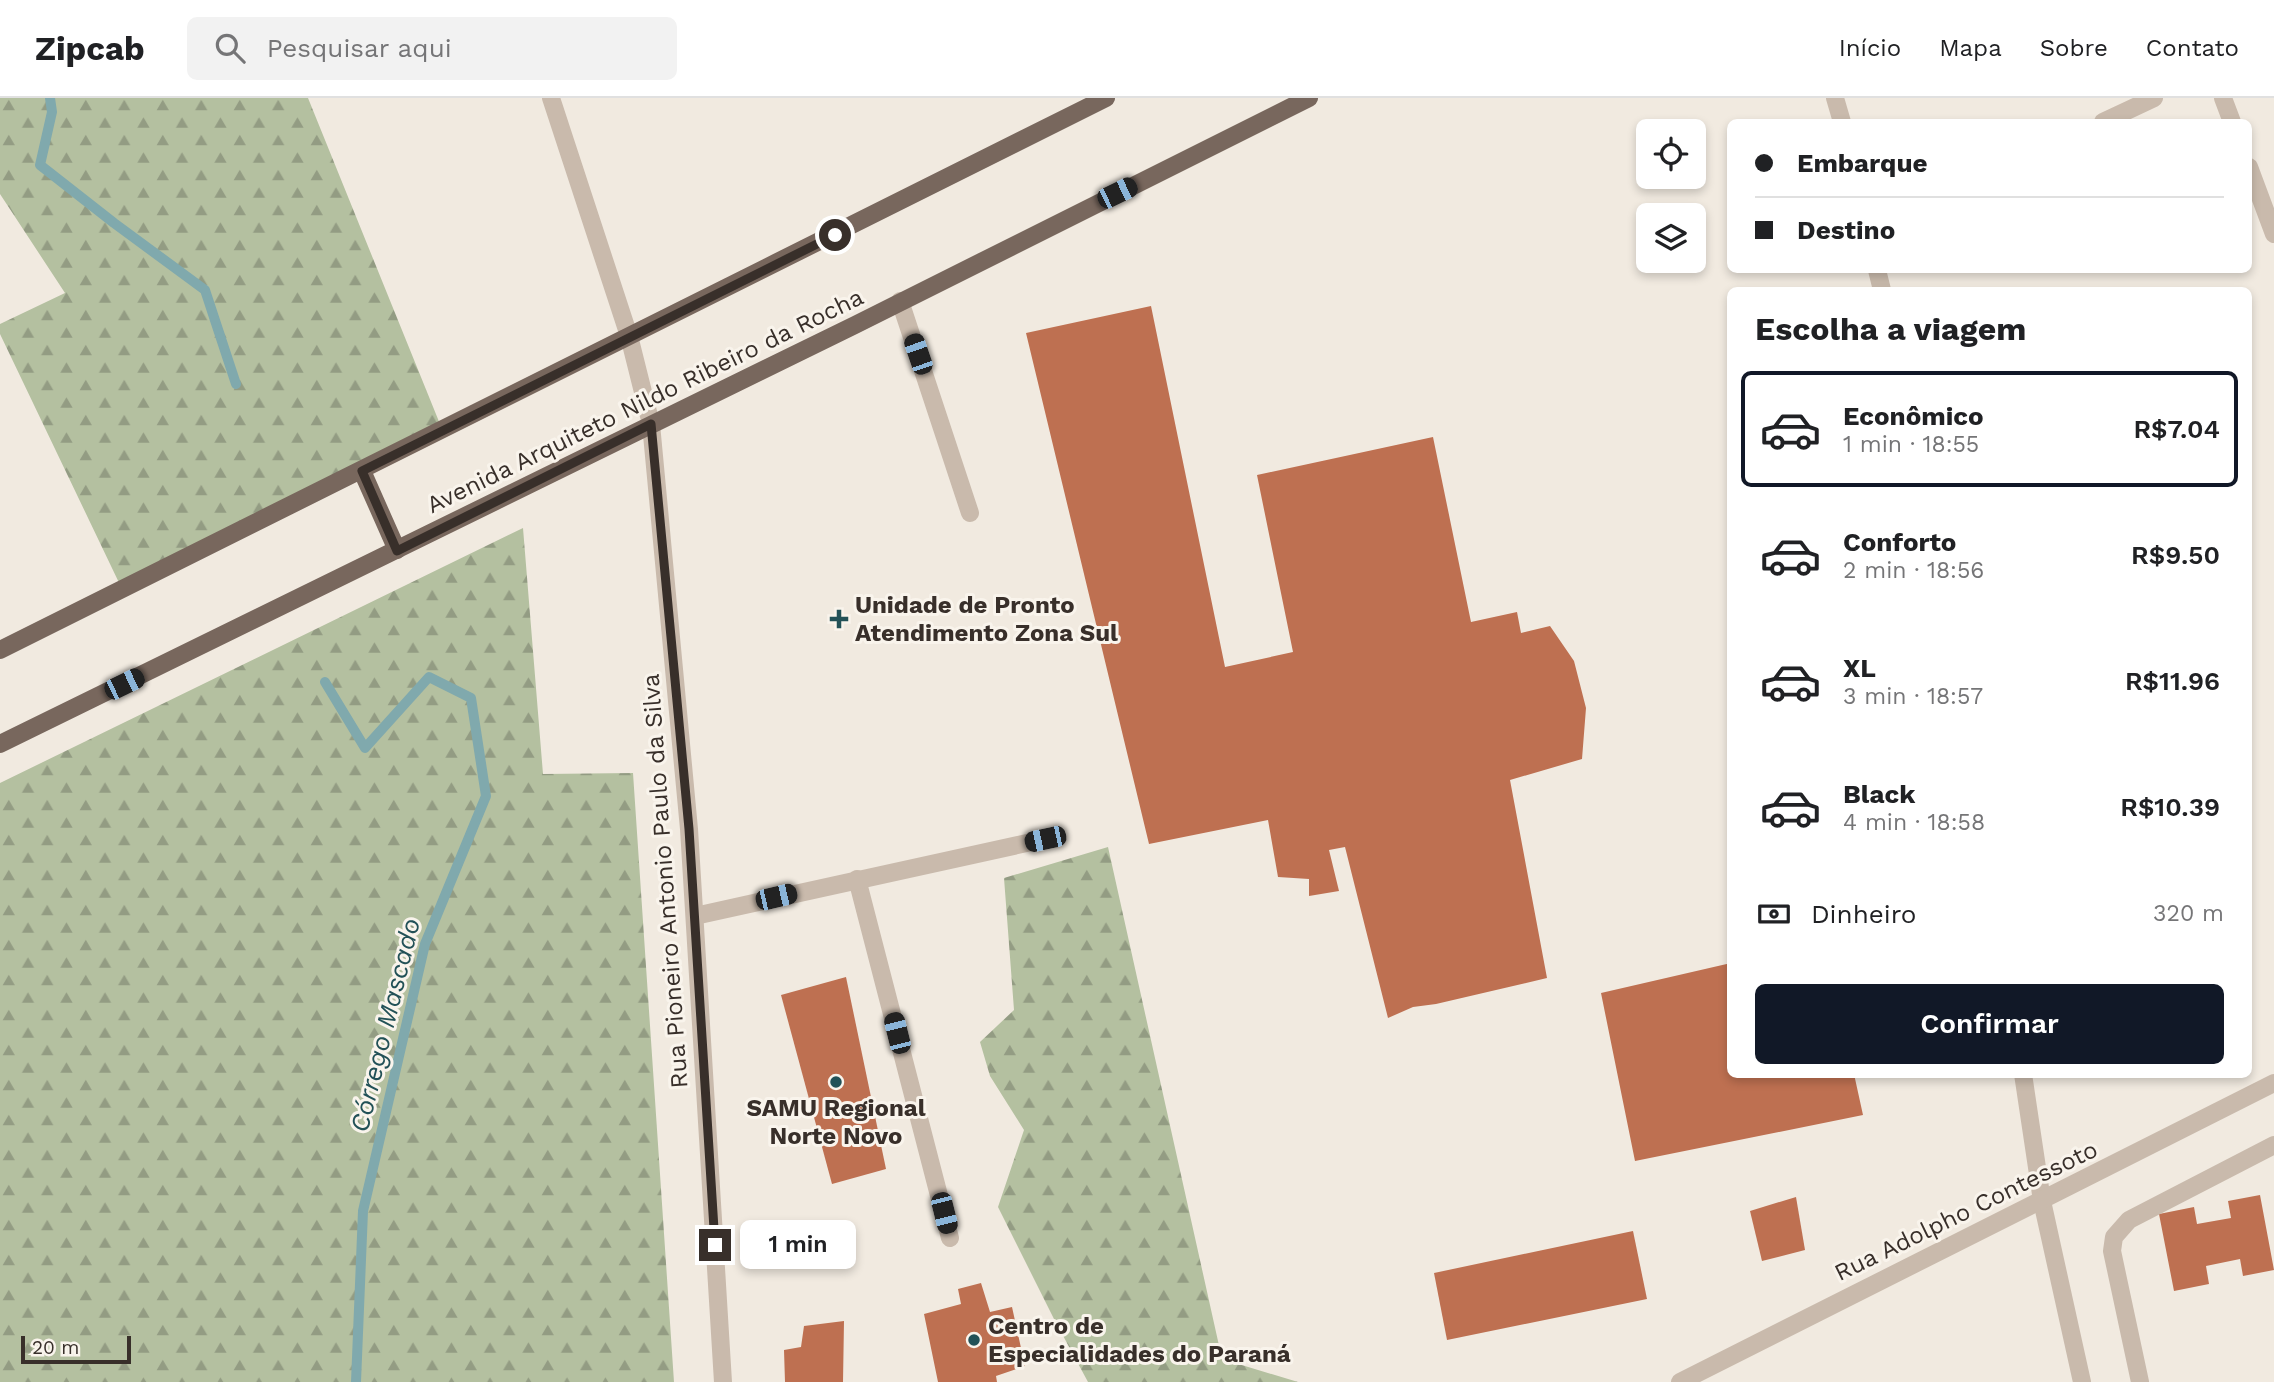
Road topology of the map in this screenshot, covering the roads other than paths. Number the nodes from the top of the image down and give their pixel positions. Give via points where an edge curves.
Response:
1 (551, 98) edge
2 (1106, 98) edge
3 (1310, 98) edge
4 (1836, 98) edge
5 (2154, 98) edge
6 (2223, 98) edge
7 (1841, 119) edge
8 (2109, 119) edge
9 (2231, 119) edge
10 (2252, 175) edge
11 (2274, 234) edge
12 (900, 301) junction
13 (629, 336) junction
14 (651, 424) junction
15 (362, 471) junction
16 (970, 513) dead end
17 (397, 551) junction
18 (0, 650) edge
19 (0, 744) edge
20 (1045, 839) dead end
21 (857, 879) junction
22 (695, 916) junction
23 (2024, 1078) edge
24 (2274, 1083) edge
25 (2274, 1145) edge
26 (2042, 1200) junction
27 (950, 1238) dead end
28 (723, 1382) edge
29 (1680, 1382) edge
30 (2082, 1382) edge
31 (2140, 1382) edge

1 - 13 street, Rua Pioneiro Antonio Paulo da Silva
2 - 13 main road
3 - 12 main road, Avenida Arquiteto Nildo Ribeiro da Rocha
4 - 7 street
5 - 8 street
6 - 9 street
10 - 11 street
12 - 14 main road, Avenida Arquiteto Nildo Ribeiro da Rocha
12 - 16 street
13 - 14 street, Rua Pioneiro Antonio Paulo da Silva
13 - 15 main road
14 - 17 main road, Avenida Arquiteto Nildo Ribeiro da Rocha
14 - 22 street, Rua Pioneiro Antonio Paulo da Silva
15 - 17 main road
15 - 18 main road
17 - 19 main road, Avenida Arquiteto Nildo Ribeiro da Rocha
20 - 21 street
21 - 22 street
21 - 27 street
22 - 28 street, Rua Pioneiro Antonio Paulo da Silva
23 - 26 street
24 - 26 street, Rua Adolpho Contessoto
25 - 31 street via 2129,1220 2114,1237 2112,1251
26 - 29 street, Rua Adolpho Contessoto
26 - 30 street

